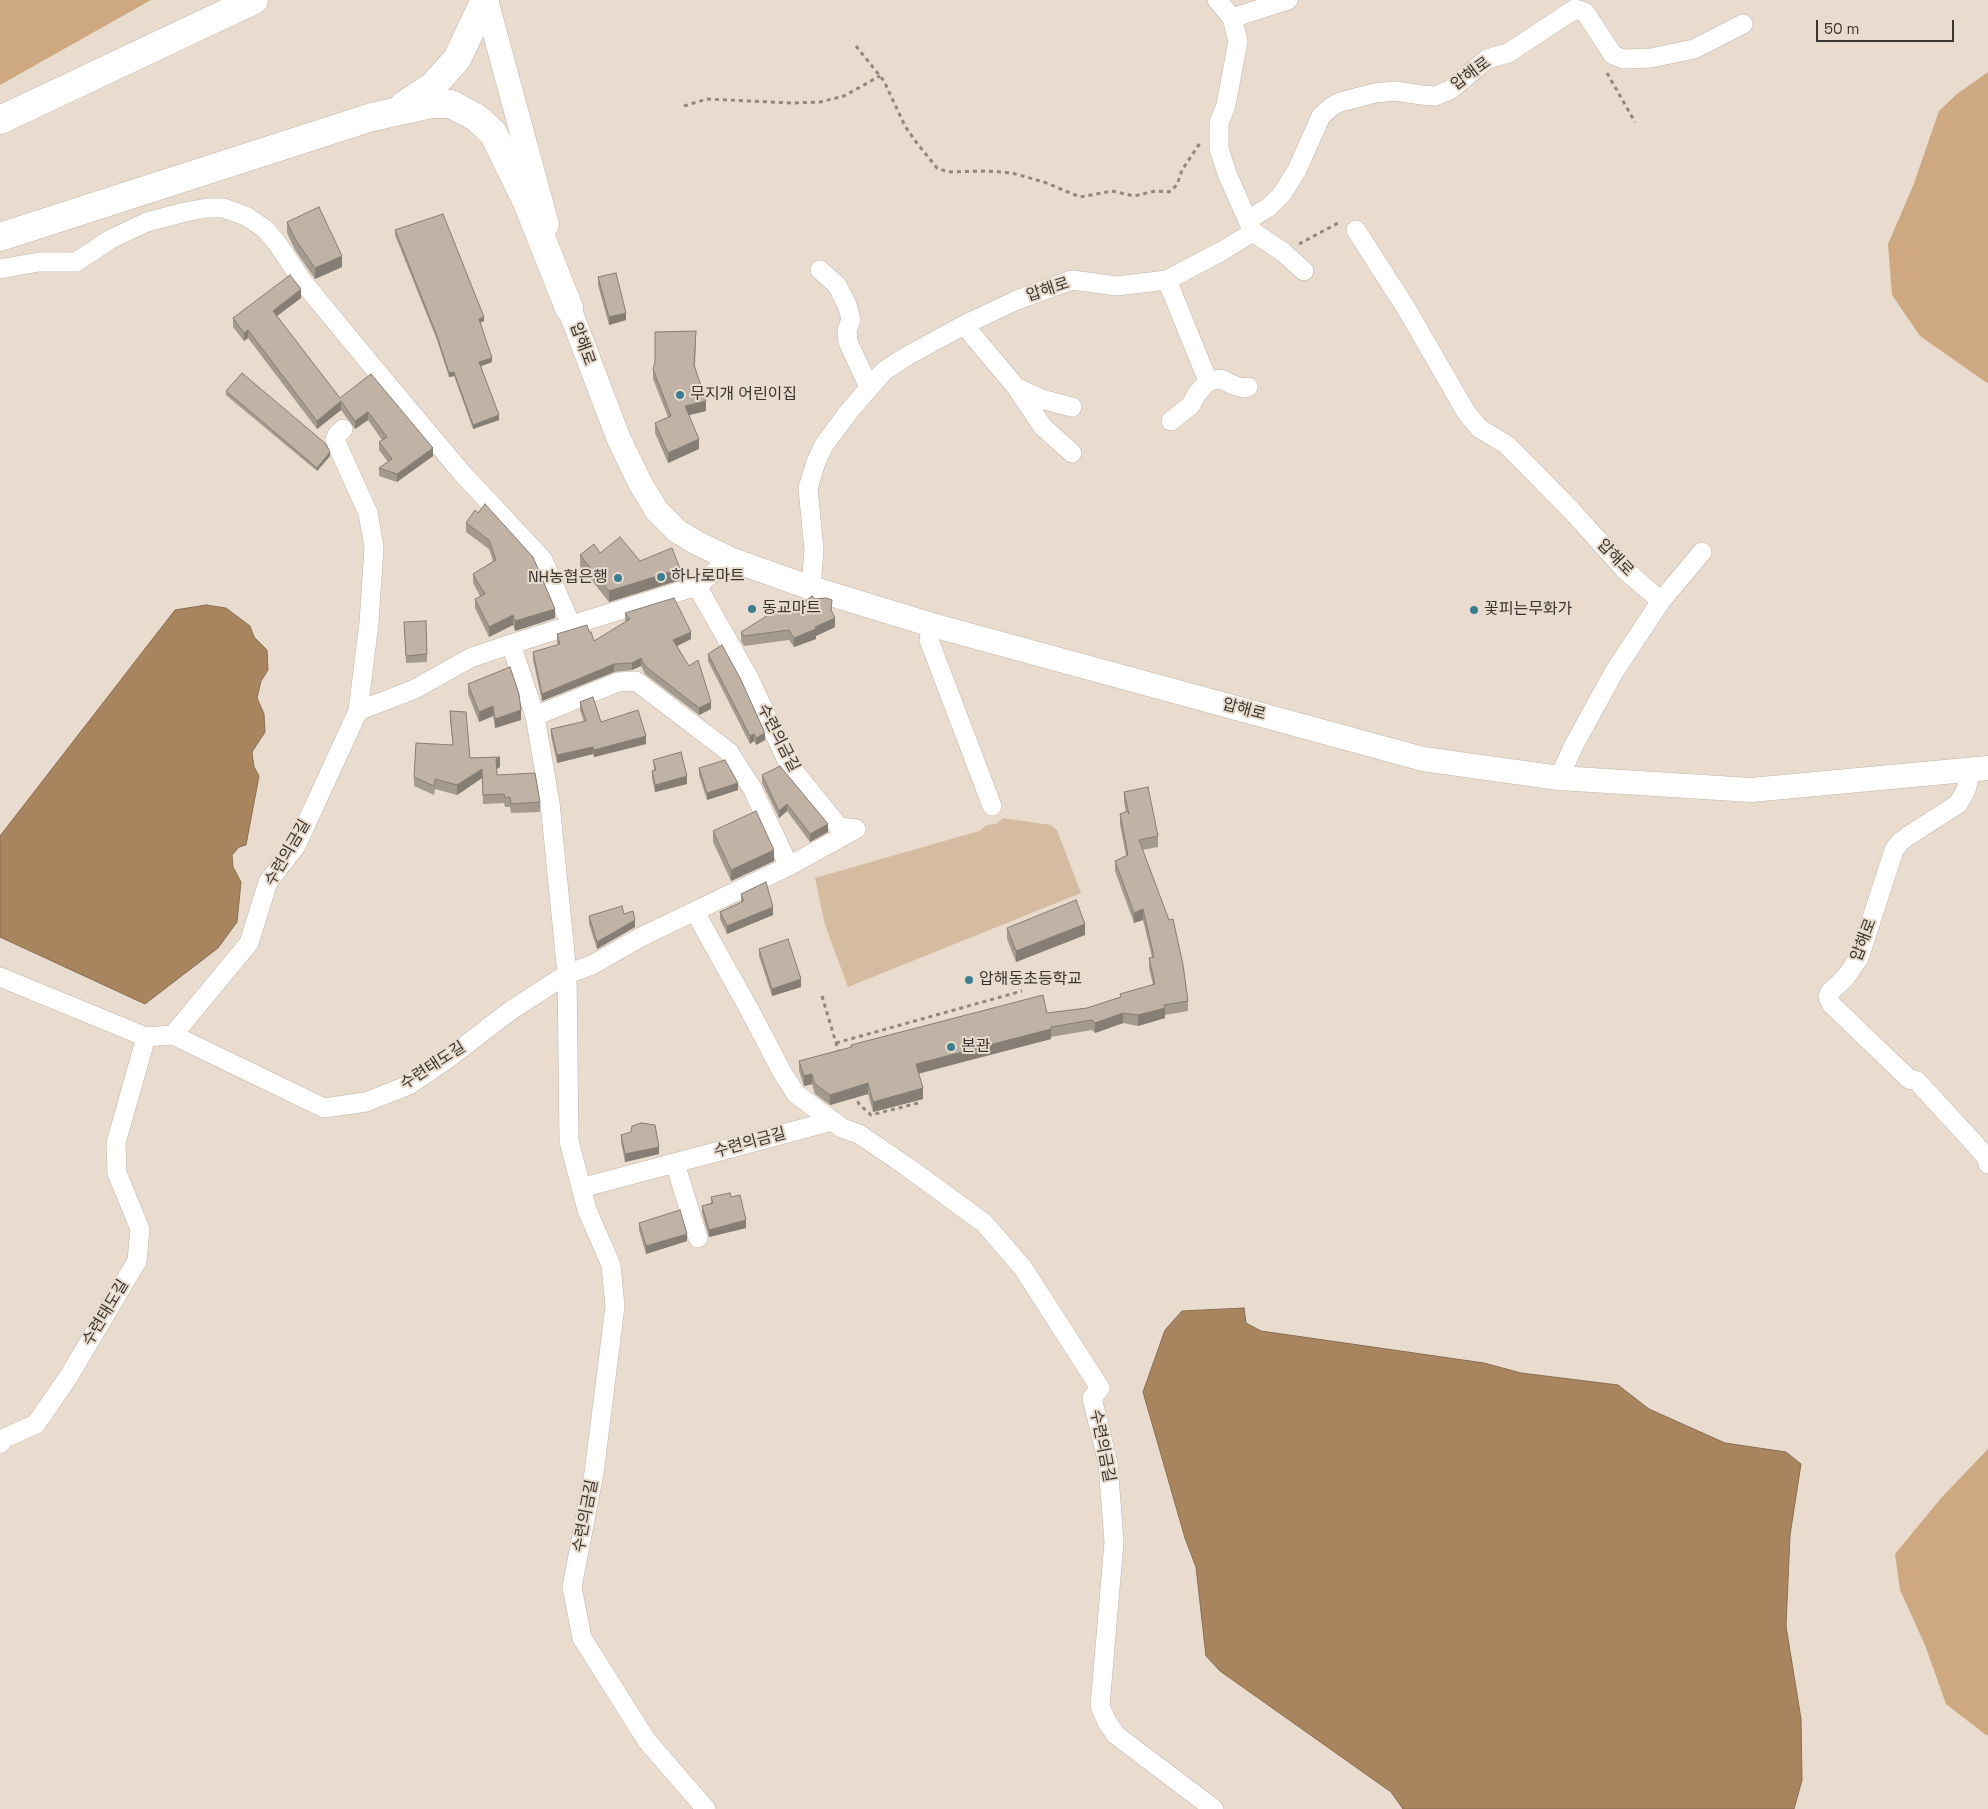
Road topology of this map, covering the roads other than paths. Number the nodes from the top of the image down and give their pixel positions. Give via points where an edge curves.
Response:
1 (254, 0) edge
2 (486, 0) edge
3 (1217, 0) edge
4 (1288, 0) edge
5 (1232, 18) junction
6 (1743, 24) dead end
7 (372, 117) junction
8 (0, 120) edge
9 (1251, 226) junction
10 (1356, 230) road end
11 (0, 237) edge
12 (0, 269) edge
13 (820, 270) dead end
14 (1304, 271) dead end
15 (1167, 280) junction
16 (569, 308) junction
17 (964, 325) junction
18 (1208, 381) junction
19 (1248, 386) dead end
20 (869, 387) junction
21 (1016, 388) junction
22 (1072, 407) dead end
23 (1171, 421) dead end
24 (343, 429) dead end
25 (1072, 453) dead end
26 (1702, 552) dead end
27 (730, 559) junction
28 (698, 586) junction
29 (812, 588) junction
30 (1661, 601) junction
31 (570, 625) junction
32 (932, 625) junction
33 (511, 644) junction
34 (358, 711) junction
35 (535, 716) junction
36 (1979, 769) edge
37 (1559, 778) junction
38 (992, 806) dead end
39 (789, 866) junction
40 (695, 912) junction
41 (567, 974) junction
42 (0, 977) edge
43 (173, 1035) junction
44 (146, 1038) junction
45 (832, 1121) junction
46 (675, 1163) junction
47 (1988, 1164) edge
48 (581, 1188) junction
49 (698, 1238) dead end
50 (0, 1444) edge
51 (706, 1809) edge
52 (1214, 1809) edge

1 - 8 highway
2 - 7 highway via 457,59 433,86 403,105
2 - 16 main road, 압해로
3 - 5 street
4 - 5 street
5 - 9 street via 1238,41 1226,105 1219,123 1219,149
6 - 9 street, 압해로 via 1694,49 1651,58 1623,59 1613,54 1585,12 1575,9 1508,53 1487,59 1450,90 1435,96 1395,91 1340,102 1321,116 1297,170 1282,194
7 - 11 highway
7 - 16 highway via 431,104 451,104 477,118 493,132 527,202
9 - 14 street
9 - 15 street, 압해로 via 1222,251
10 - 30 street, 압해로 via 1470,418 1479,428 1507,445 1625,570
12 - 31 street via 39,262 76,262 111,239 147,222 192,211 224,208 246,216 265,229 303,282 383,379 462,473 543,560
13 - 20 street via 837,285 847,305 851,319 848,342
15 - 17 street, 압해로 via 1117,286 1072,280 1017,300
15 - 18 street
16 - 27 main road, 압해로 via 618,437 657,511 677,531
17 - 20 street, 압해로 via 884,371
17 - 21 street
18 - 19 street via 1220,379 1243,388
18 - 23 street via 1191,405
20 - 29 street, 압해로 via 824,445 808,488 814,550
21 - 22 street
21 - 25 street via 1043,427
24 - 34 street, 수련의금길 via 335,440 368,513 374,547
26 - 30 street
27 - 28 street
27 - 29 main road, 압해로
28 - 31 street
28 - 39 street, 수련의금길 via 750,680 789,765 839,827 856,829
29 - 32 main road, 압해로
30 - 37 street via 1614,672
31 - 33 street
32 - 37 main road, 압해로 via 1423,759
32 - 38 street via 929,640
33 - 34 street via 470,658 414,689
33 - 35 street, 수련의금길
34 - 43 street, 수련의금길 via 296,846 268,882 249,943
35 - 39 street via 618,682 636,681 729,752 752,788
35 - 41 street, 수련의금길 via 550,803
36 - 37 main road, 압해로 via 1751,790
36 - 47 street, 압해로 via 1958,804 1908,836 1894,850 1859,958 1828,997 1831,1004 1909,1079 1917,1081 1973,1142
39 - 40 street, 수련의금길
40 - 41 street, 수련의금길 via 640,937 592,965
40 - 45 street, 수련의금길 via 796,1094
41 - 43 street, 수련태도길 via 510,1011 410,1085 366,1102 324,1108
41 - 48 street, 수련의금길 via 570,1141
42 - 44 street
43 - 44 street
44 - 50 street, 수련태도길 via 116,1143 117,1173 140,1229 136,1261 69,1376 36,1424 5,1438
45 - 46 street, 수련의금길
45 - 52 street, 수련의금길 via 860,1134 984,1223 1023,1268 1100,1388 1092,1398 1108,1463 1114,1542 1100,1706 1116,1735
46 - 48 street, 수련의금길
46 - 49 street
48 - 51 street, 수련의금길 via 611,1265 615,1306 594,1472 572,1587 582,1638 647,1741

